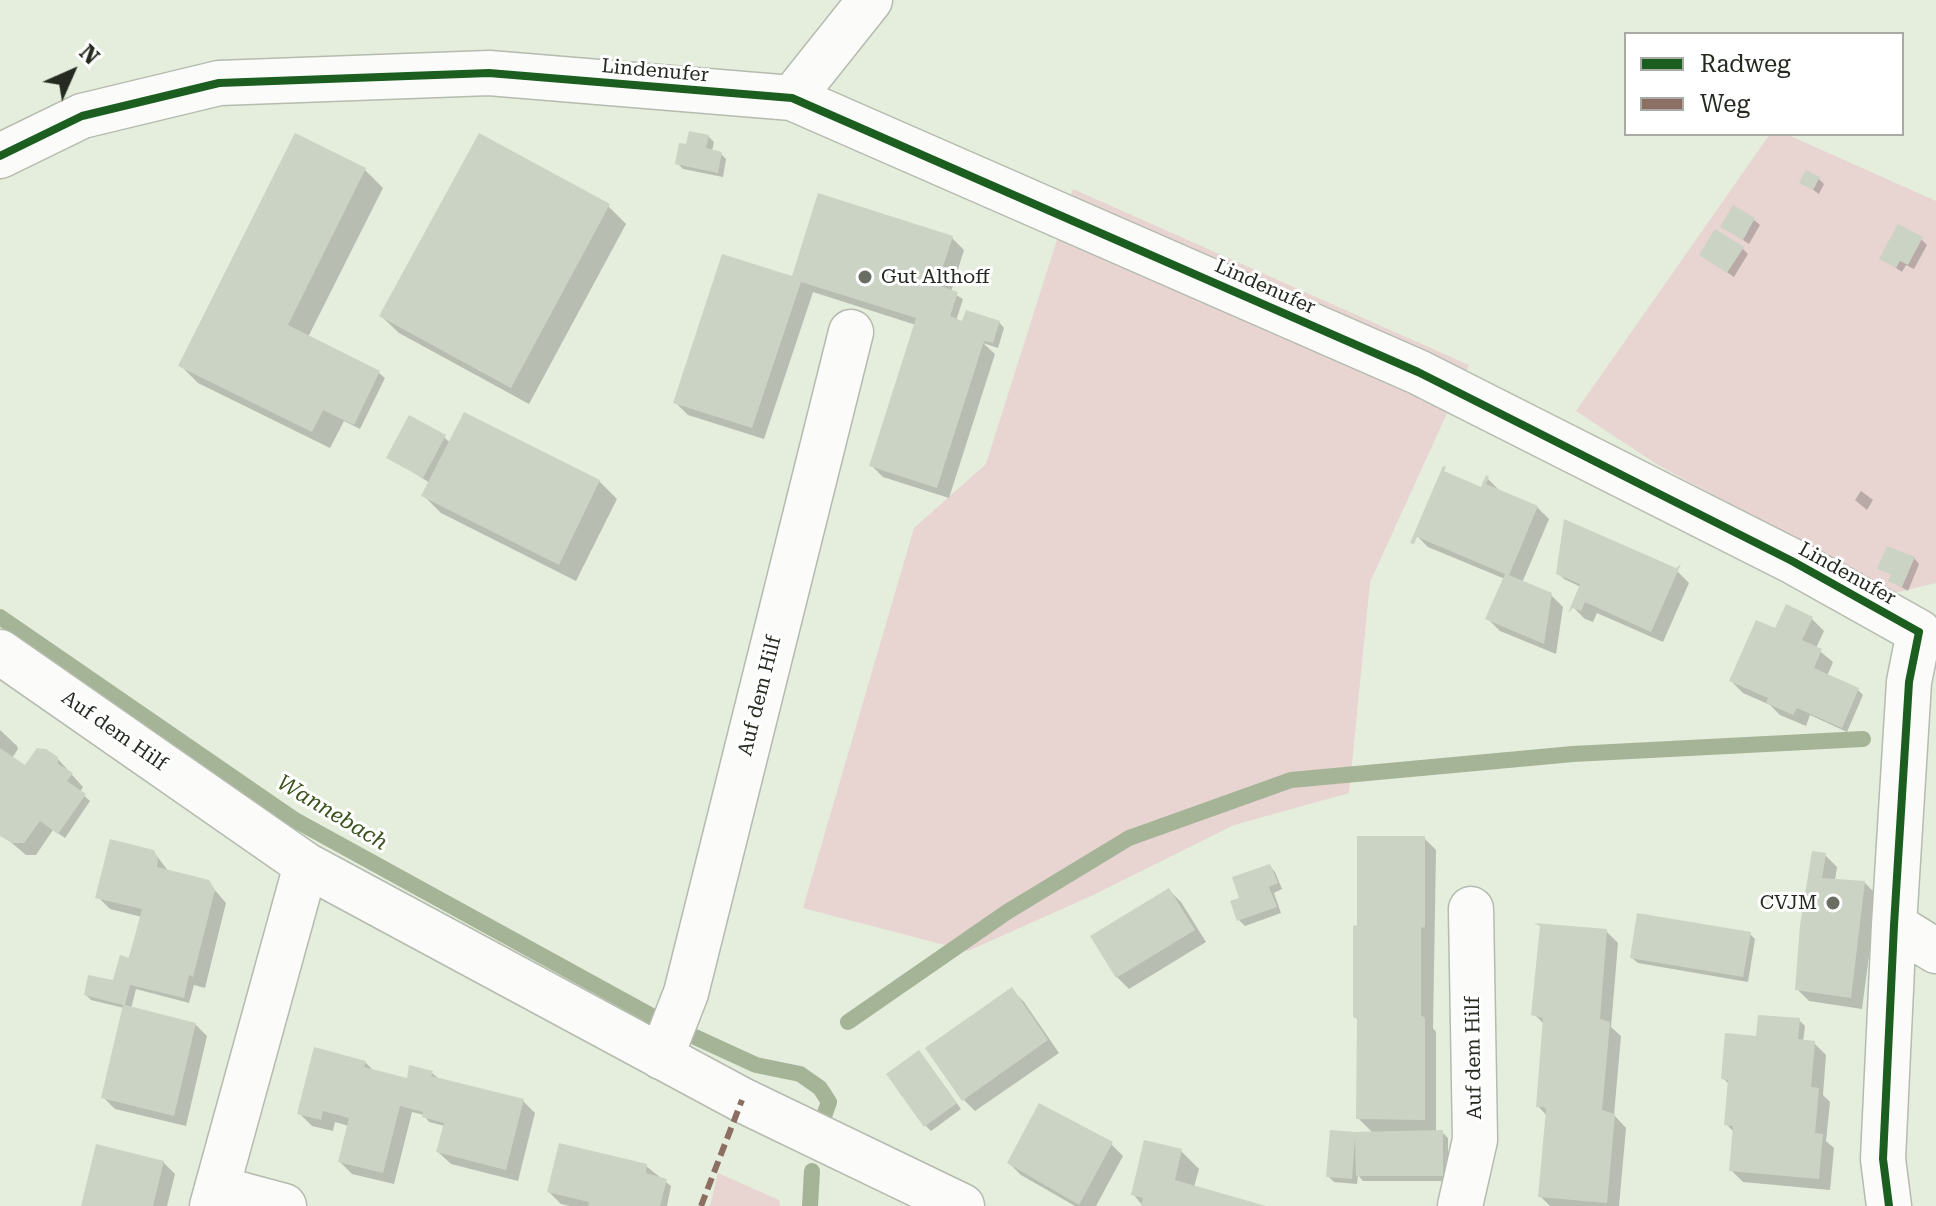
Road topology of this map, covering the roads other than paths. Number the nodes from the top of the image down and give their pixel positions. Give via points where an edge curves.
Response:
1 (870, 0) edge
2 (792, 98) junction
3 (0, 156) edge
4 (851, 332) dead end
5 (1928, 628) edge
6 (0, 652) edge
7 (306, 865) junction
8 (1471, 909) dead end
9 (1894, 925) junction
10 (1936, 951) edge
11 (673, 1027) junction
12 (214, 1197) edge
13 (284, 1206) edge
14 (962, 1206) edge
15 (1460, 1206) edge
16 (1889, 1206) edge

1 - 2 street
2 - 3 street, Lindenufer via 489,73 219,83 82,116
2 - 5 street, Lindenufer via 1418,372
4 - 11 street, Auf dem Hilf
5 - 9 street, Lindenufer via 1909,682
6 - 7 street, Auf dem Hilf
7 - 11 street, Auf dem Hilf
7 - 12 street
8 - 15 street, Auf dem Hilf via 1475,1140
9 - 10 street
9 - 16 street, Lindenufer via 1883,1159
11 - 14 street, Auf dem Hilf via 742,1100
12 - 13 street

